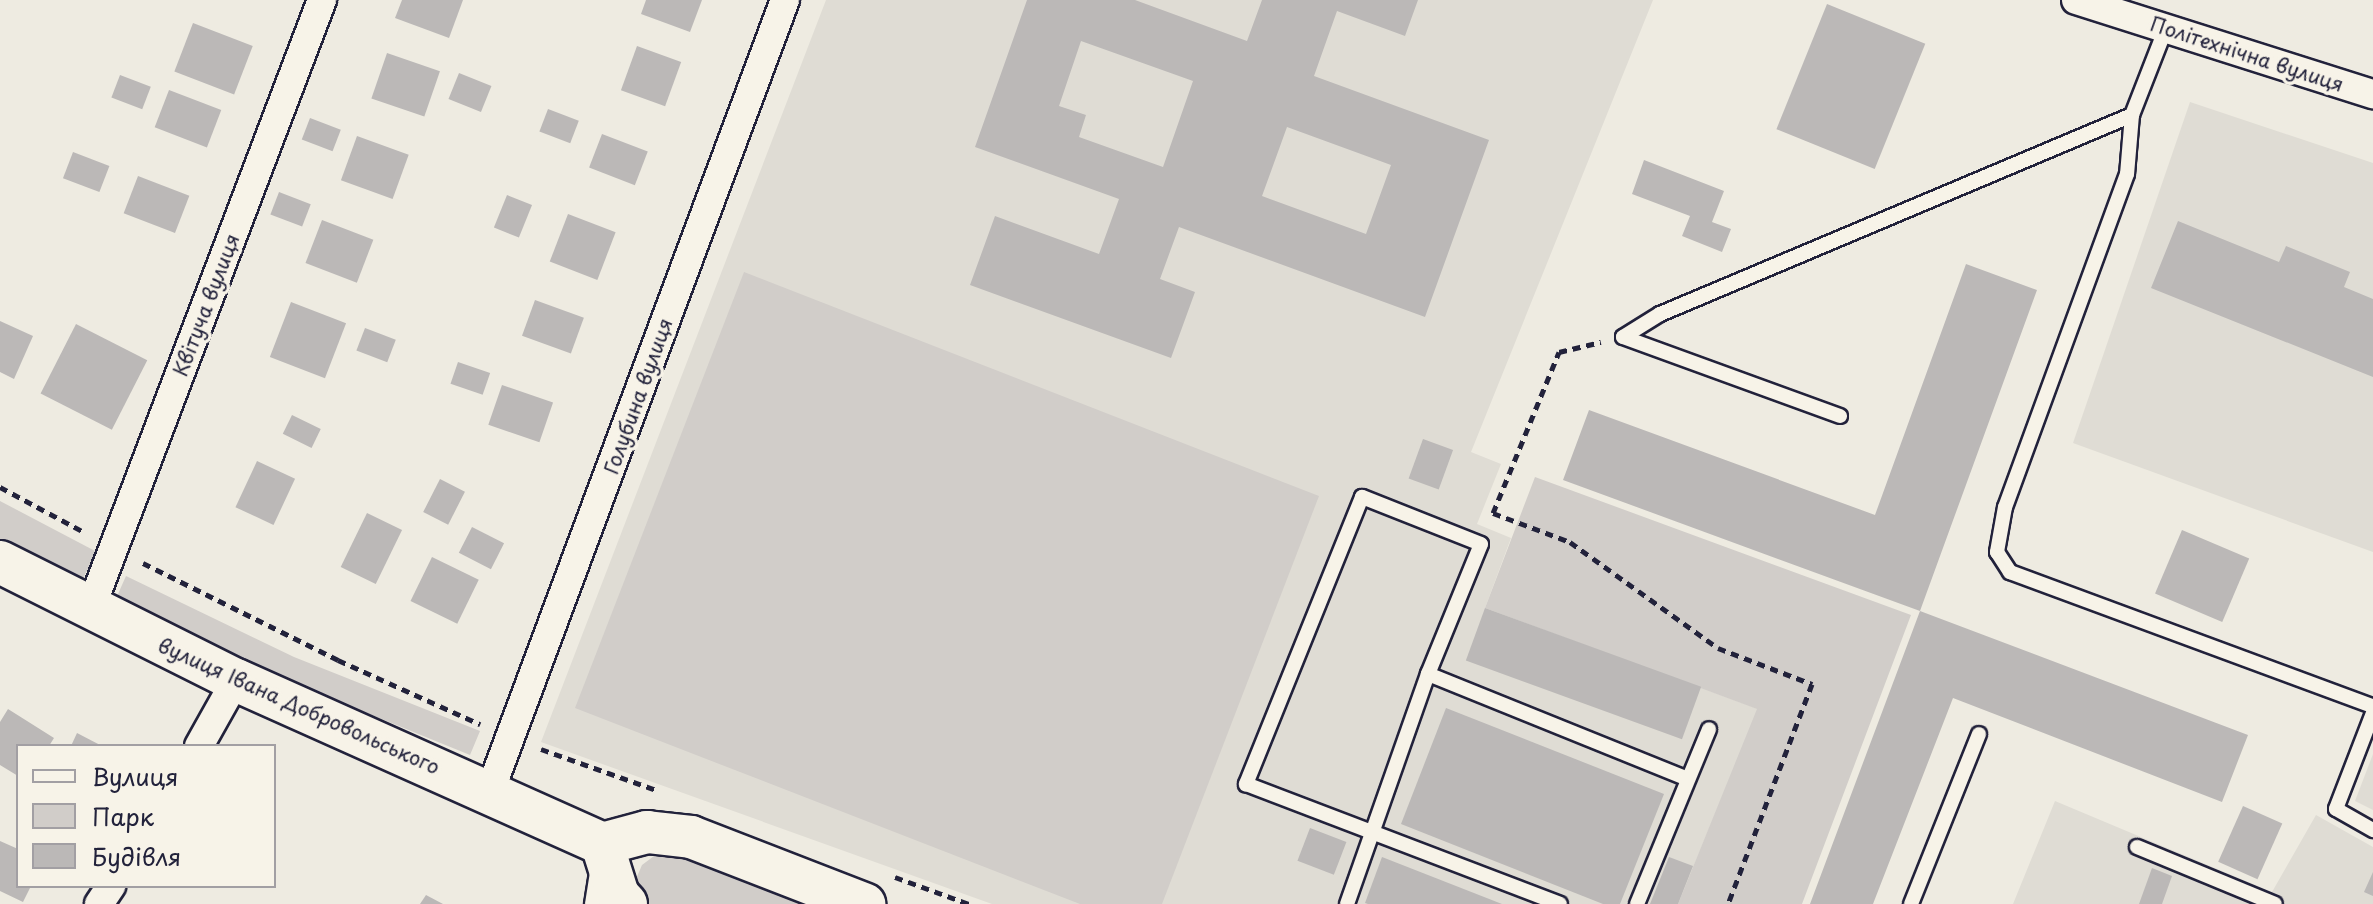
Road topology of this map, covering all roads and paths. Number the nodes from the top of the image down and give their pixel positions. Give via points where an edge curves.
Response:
1 (322, 0) edge
2 (785, 0) edge
3 (2076, 0) edge
4 (2166, 28) junction
5 (2373, 94) edge
6 (2132, 115) junction
7 (1623, 337) junction
8 (1840, 416) dead end
9 (0, 487) edge
10 (1493, 513) junction
11 (1481, 544) junction
12 (114, 548) junction
13 (0, 562) edge
14 (90, 610) junction
15 (1428, 674) junction
16 (236, 680) junction
17 (2373, 706) edge
18 (2373, 713) edge
19 (1709, 729) dead end
20 (1979, 734) dead end
21 (510, 737) junction
22 (200, 744) edge
23 (1688, 779) junction
24 (490, 791) junction
25 (2373, 830) edge
26 (1374, 831) junction
27 (602, 844) junction
28 (2137, 847) dead end
29 (592, 904) edge
30 (626, 904) edge
31 (864, 904) edge
32 (1347, 904) edge
33 (1560, 904) edge
34 (1637, 904) edge
35 (1728, 904) edge
36 (1911, 904) edge
37 (2275, 904) edge

1 - 12 street, Квітуча вулиця
2 - 21 street, Голубина вулиця
3 - 4 street, Політехнічна вулиця
4 - 5 street, Політехнічна вулиця
4 - 6 lane
6 - 7 lane via 1660,314
6 - 17 lane via 2127,174 2005,507 1997,552 2010,572
7 - 8 lane
7 - 10 path via 1559,352
9 - 12 path
10 - 11 path
10 - 35 path via 1570,542 1718,648 1812,684
11 - 15 lane
11 - 26 lane via 1362,497 1246,784
12 - 14 street, Квітуча вулиця
12 - 21 path via 338,660
13 - 14 street, вулиця Івана Добровольського
14 - 16 street, вулиця Івана Добровольського
15 - 23 lane
15 - 26 lane
16 - 22 street
16 - 24 street, вулиця Івана Добровольського
18 - 25 lane via 2336,809
19 - 23 lane
20 - 36 lane
21 - 24 street, Голубина вулиця
23 - 34 lane
24 - 27 street, вулиця Івана Добровольського
26 - 32 lane
26 - 33 lane
27 - 29 lane
27 - 30 street via 618,895
27 - 31 street via 647,832 691,837
28 - 37 lane

